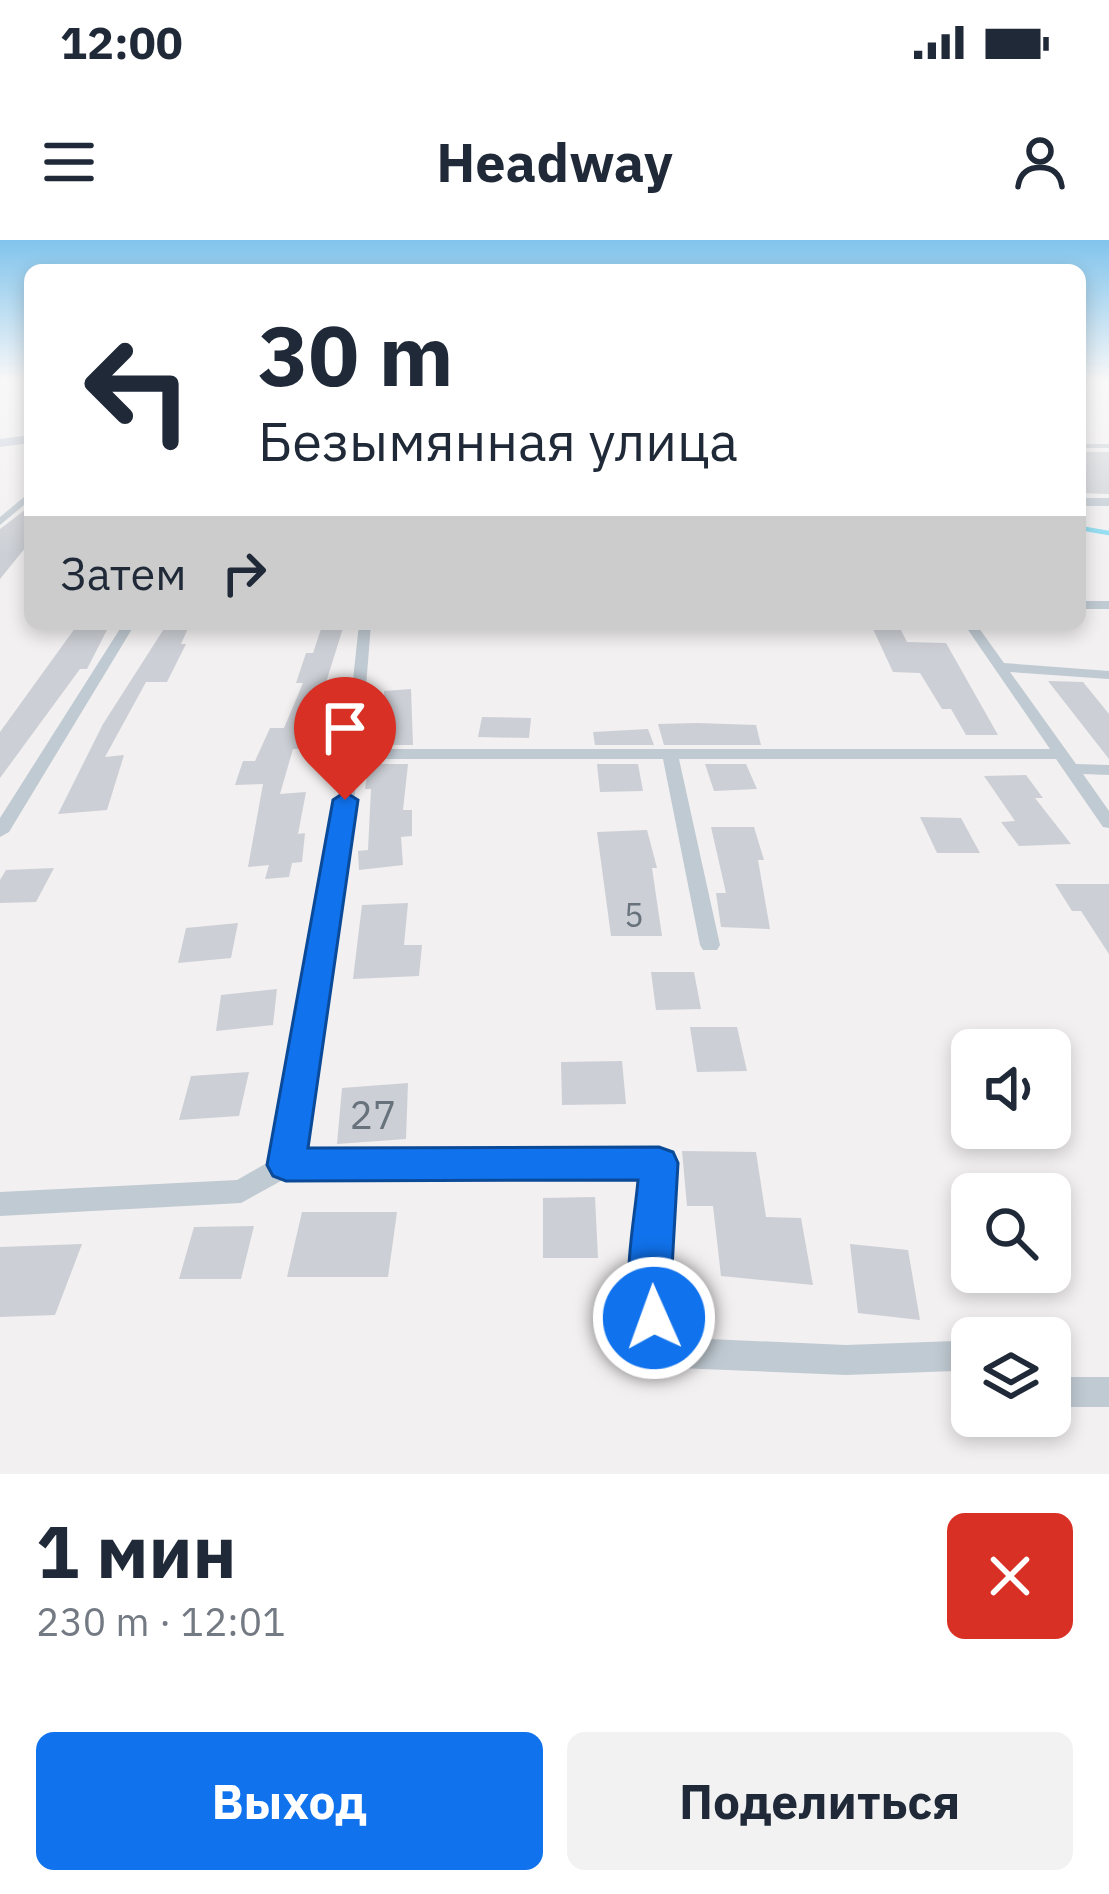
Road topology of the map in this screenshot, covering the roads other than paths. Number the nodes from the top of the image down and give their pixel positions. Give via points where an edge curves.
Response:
1 (24, 500) edge
2 (0, 522) edge
3 (125, 630) edge
4 (364, 630) edge
5 (974, 630) edge
6 (1001, 667) junction
7 (1109, 675) edge
8 (353, 754) junction
9 (670, 754) junction
10 (1060, 754) junction
11 (1072, 770) junction
12 (1109, 770) edge
13 (1109, 823) edge
14 (0, 832) edge
15 (710, 945) dead end
16 (286, 1165) junction
17 (0, 1204) edge
18 (951, 1356) edge
19 (1071, 1392) edge
20 (1109, 1392) edge

1 - 2 street
3 - 14 street
4 - 8 street
5 - 6 street
6 - 7 street
6 - 10 street
8 - 9 street
8 - 16 street
9 - 10 street
9 - 15 street
10 - 11 street
11 - 12 street
11 - 13 street
16 - 17 street via 241,1191
16 - 18 street via 659,1163 654,1318 678,1353
19 - 20 street

